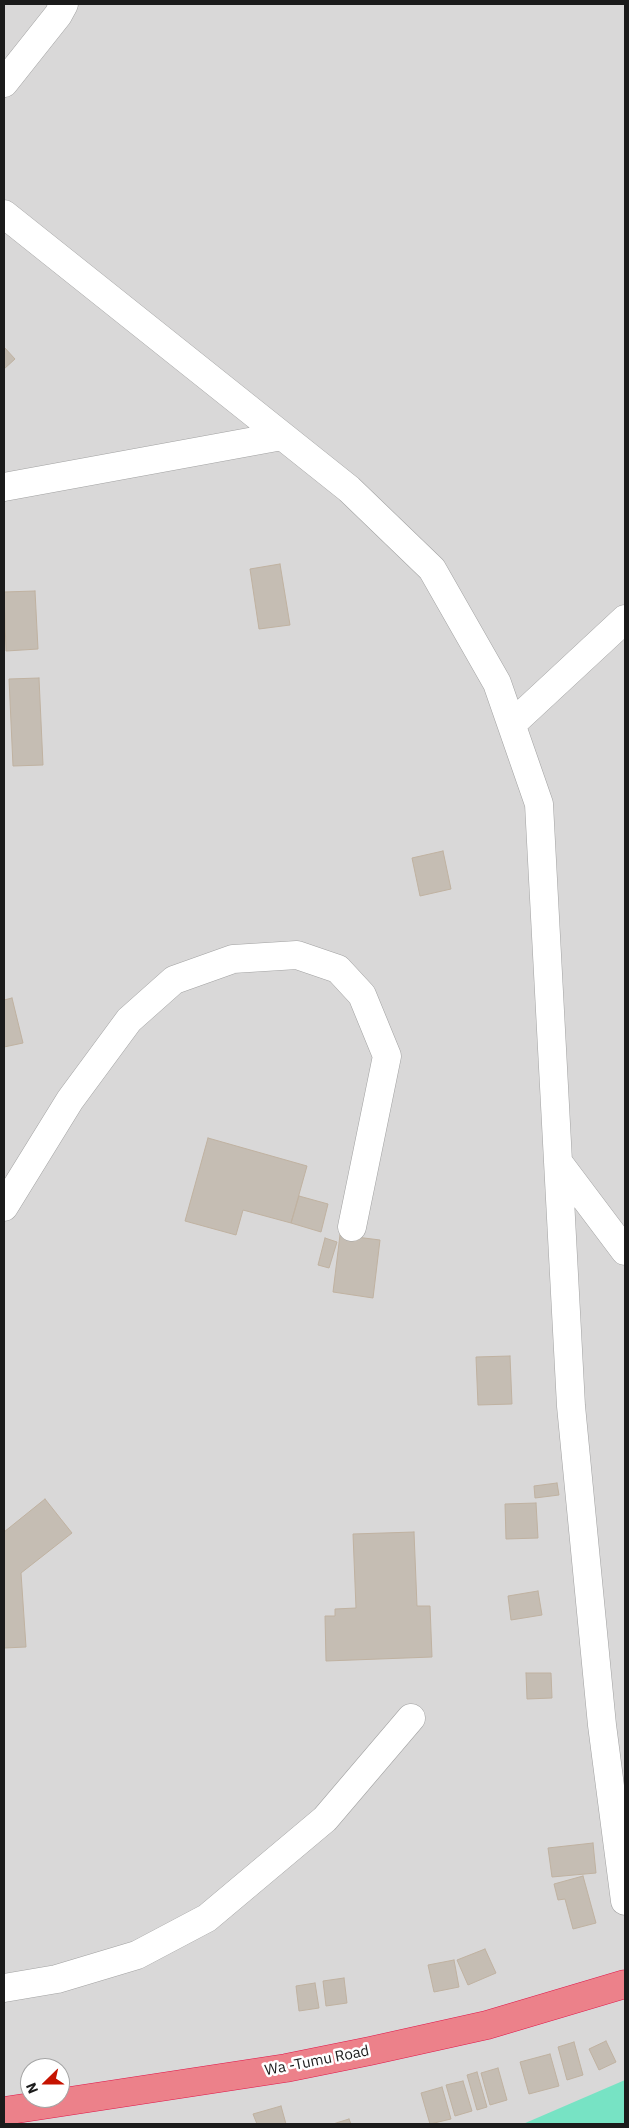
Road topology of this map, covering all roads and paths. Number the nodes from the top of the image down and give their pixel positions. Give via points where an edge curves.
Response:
1 (64, 4) edge
2 (4, 84) edge
3 (4, 214) edge
4 (282, 436) junction
5 (4, 487) edge
6 (625, 619) edge
7 (512, 724) junction
8 (558, 1162) junction
9 (4, 1207) edge
10 (352, 1227) dead end
11 (625, 1251) edge
12 (411, 1718) dead end
13 (625, 1901) edge
14 (625, 1984) edge
15 (4, 1988) edge
16 (4, 2111) edge

1 - 2 street
3 - 4 street
4 - 5 street
4 - 7 street via 349,489 432,569 497,684
6 - 7 street
7 - 8 street via 539,804
8 - 11 street
8 - 13 street via 572,1416 602,1725
9 - 10 street via 70,1100 129,1020 174,980 233,959 297,955 338,969 362,996 387,1056
12 - 15 street via 325,1819 207,1918 138,1955 57,1979
14 - 16 highway, Wa -Tumu Road via 487,2025 370,2051 286,2068

